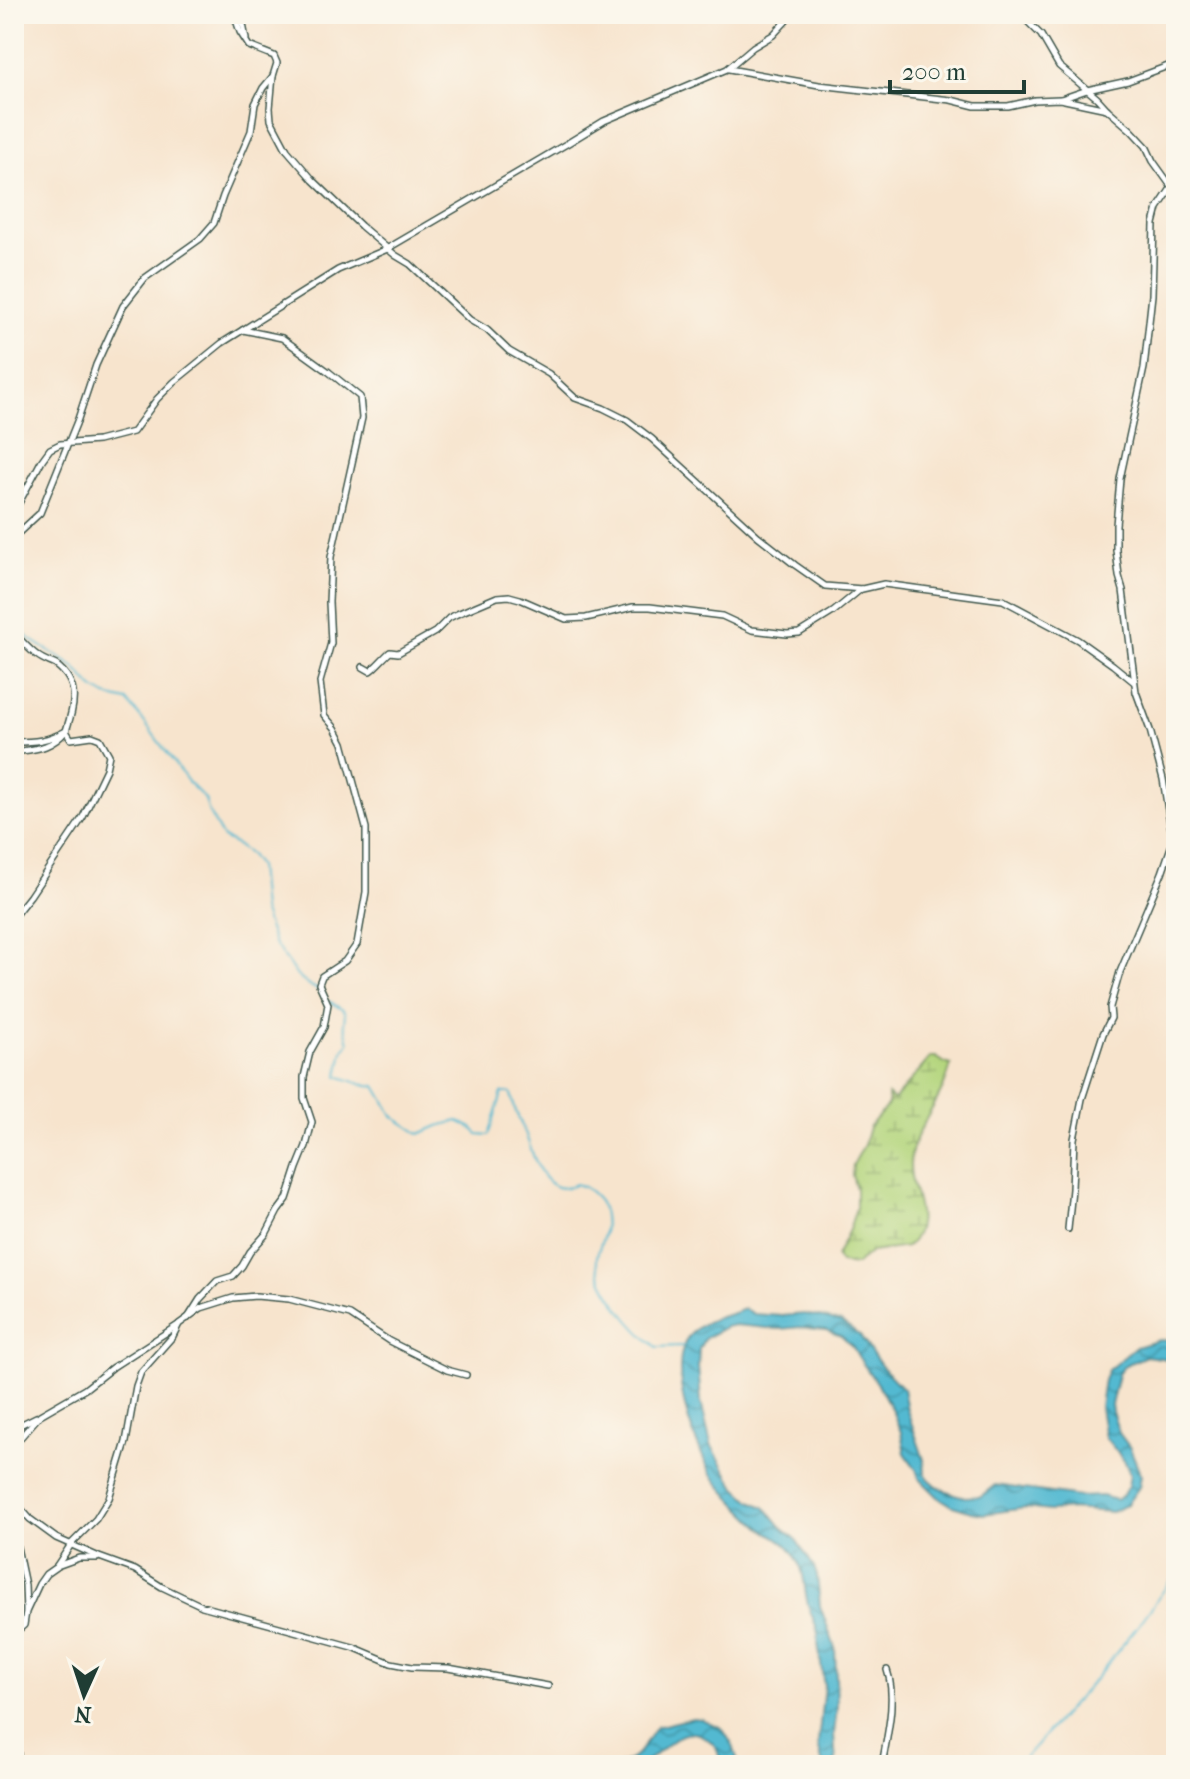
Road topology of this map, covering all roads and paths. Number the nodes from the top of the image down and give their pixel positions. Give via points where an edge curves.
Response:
1 (234, 14) edge
2 (241, 14) edge
3 (789, 14) edge
4 (1020, 14) edge
5 (246, 40) junction
6 (1176, 63) edge
7 (727, 69) junction
8 (273, 76) junction
9 (1087, 90) junction
10 (1060, 99) junction
11 (1107, 109) junction
12 (1174, 190) edge
13 (388, 248) junction
14 (243, 330) junction
15 (69, 443) junction
16 (14, 512) edge
17 (14, 537) edge
18 (862, 589) junction
19 (14, 633) edge
20 (363, 667) dead end
21 (1134, 682) junction
22 (66, 731) junction
23 (14, 742) edge
24 (14, 752) edge
25 (14, 916) edge
26 (1068, 1229) dead end
27 (188, 1318) junction
28 (179, 1324) junction
29 (466, 1375) dead end
30 (40, 1415) junction
31 (14, 1428) edge
32 (14, 1445) edge
33 (14, 1501) edge
34 (14, 1533) edge
35 (72, 1543) junction
36 (101, 1558) junction
37 (56, 1567) junction
38 (14, 1586) edge
39 (26, 1612) junction
40 (16, 1632) edge
41 (887, 1670) dead end
42 (548, 1686) dead end
43 (17, 1765) edge
44 (882, 1765) edge

1 - 5 street
2 - 5 street
3 - 7 street via 773,35
4 - 9 street via 1041,35 1059,66
5 - 8 street via 274,56
6 - 9 street
7 - 10 street via 975,106
7 - 13 street via 604,121
8 - 13 street via 271,120 287,150
8 - 15 street via 255,104 251,131 214,223 145,278 123,306
9 - 10 street
9 - 11 street
10 - 11 street
11 - 12 street via 1146,146
12 - 21 street via 1158,208 1154,224 1144,368 1120,479 1116,525
13 - 14 street via 338,270
13 - 18 street via 509,351 549,374 575,398 627,420 652,439 795,565 825,586
14 - 15 street via 174,382 133,432
14 - 27 street via 282,338 360,397 362,418 331,557 331,643 320,682 324,715 343,743 366,828 366,892 357,944 319,984 328,1004 304,1077 312,1122 287,1199 242,1266 217,1281
15 - 16 street via 50,449
15 - 17 street via 40,513
18 - 20 street via 799,633 787,634 752,630 722,616 650,607 566,619 520,599 497,597 449,618 398,653 390,652 370,671
18 - 21 street via 884,584 1003,600 1078,640
19 - 22 street via 70,680 74,707
21 - 26 street via 1163,779 1171,847 1120,972 1111,1018 1082,1099
22 - 23 street via 41,741
22 - 24 street via 43,748
22 - 25 street via 71,739 100,739 109,755 106,769 73,834
27 - 28 street
27 - 29 street via 233,1298 289,1299 350,1315 389,1341
28 - 30 street
28 - 35 street via 141,1372 109,1498
30 - 31 street
30 - 32 street
33 - 35 street via 56,1538
34 - 39 street
35 - 36 street
35 - 37 street
36 - 37 street via 79,1558
36 - 42 street via 202,1606 353,1647 391,1663
37 - 39 street via 39,1584
38 - 40 main road
39 - 40 street via 24,1625
40 - 43 main road
41 - 44 street via 890,1720

